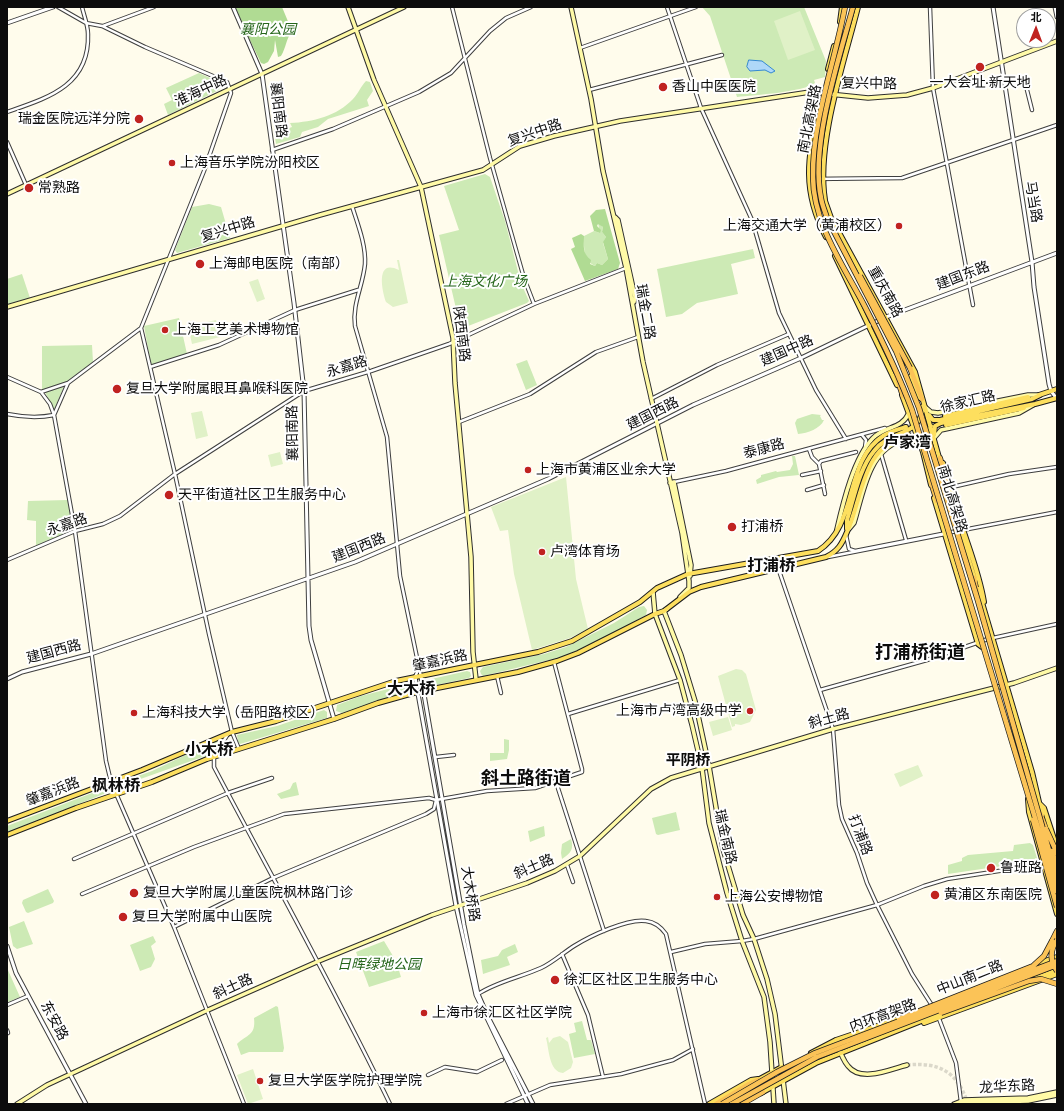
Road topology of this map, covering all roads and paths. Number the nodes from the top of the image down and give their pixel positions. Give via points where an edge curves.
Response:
1 (53, 7) edge
2 (58, 7) edge
3 (82, 7) edge
4 (154, 7) edge
5 (233, 7) edge
6 (348, 7) edge
7 (404, 7) edge
8 (452, 7) edge
9 (531, 7) edge
10 (571, 7) edge
11 (667, 7) edge
12 (696, 7) edge
13 (845, 7) edge
14 (853, 7) edge
15 (858, 7) edge
16 (930, 7) edge
17 (993, 7) edge
18 (1055, 7) edge
19 (670, 17) junction
20 (1057, 17) edge
21 (7, 23) edge
22 (86, 23) junction
23 (102, 26) junction
24 (841, 29) junction
25 (356, 30) junction
26 (1057, 41) edge
27 (580, 48) junction
28 (722, 55) dead end
29 (465, 58) junction
30 (1001, 62) junction
31 (685, 64) junction
32 (262, 74) junction
33 (1024, 78) dead end
34 (933, 88) junction
35 (231, 89) junction
36 (589, 90) junction
37 (823, 92) junction
38 (836, 95) junction
39 (385, 106) junction
40 (701, 108) junction
41 (1032, 110) dead end
42 (7, 112) edge
43 (1057, 125) edge
44 (596, 126) junction
45 (1012, 140) junction
46 (7, 142) edge
47 (272, 150) junction
48 (948, 163) junction
49 (492, 164) junction
50 (808, 179) junction
51 (823, 179) junction
52 (26, 185) junction
53 (421, 187) junction
54 (7, 194) edge
55 (352, 206) junction
56 (613, 215) junction
57 (282, 226) junction
58 (844, 251) junction
59 (1057, 253) edge
60 (167, 260) junction
61 (1032, 262) junction
62 (626, 268) junction
63 (845, 270) junction
64 (969, 285) junction
65 (358, 290) junction
66 (534, 304) junction
67 (633, 305) junction
68 (973, 305) dead end
69 (7, 307) edge
70 (295, 310) junction
71 (884, 318) junction
72 (877, 321) joint
73 (871, 324) junction
74 (142, 328) junction
75 (790, 334) junction
76 (638, 336) junction
77 (453, 342) junction
78 (801, 358) junction
79 (150, 367) junction
80 (367, 372) junction
81 (7, 377) edge
82 (68, 383) junction
83 (1057, 389) edge
84 (304, 391) junction
85 (1051, 391) junction
86 (41, 392) junction
87 (1040, 395) junction
88 (902, 396) junction
89 (1057, 398) edge
90 (651, 399) junction
91 (922, 399) junction
92 (705, 400) joint
93 (1035, 404) junction
94 (924, 405) junction
95 (909, 413) junction
96 (7, 414) edge
97 (54, 415) junction
98 (945, 416) tunnel mouth
99 (940, 420) junction
100 (459, 422) junction
101 (657, 423) junction
102 (946, 425) tunnel mouth
103 (931, 426) junction
104 (906, 427) tunnel mouth
105 (886, 428) junction
106 (914, 428) junction
107 (908, 434) tunnel mouth
108 (862, 435) junction
109 (934, 438) junction
110 (846, 439) junction
111 (919, 445) junction
112 (864, 448) junction
113 (810, 449) junction
114 (856, 452) dead end
115 (922, 452) junction
116 (881, 454) junction
117 (940, 458) junction
118 (819, 464) junction
119 (1057, 467) edge
120 (821, 471) junction
121 (175, 474) junction
122 (802, 475) dead end
123 (672, 482) junction
124 (930, 482) junction
125 (824, 485) junction
126 (952, 487) junction
127 (807, 490) dead end
128 (826, 494) dead end
129 (1057, 512) edge
130 (467, 513) junction
131 (961, 530) junction
132 (75, 531) junction
133 (947, 533) junction
134 (836, 534) junction
135 (846, 534) junction
136 (907, 541) junction
137 (396, 545) junction
138 (956, 555) junction
139 (826, 557) junction
140 (7, 560) edge
141 (775, 560) junction
142 (954, 563) junction
143 (777, 569) junction
144 (690, 574) junction
145 (307, 579) junction
146 (653, 592) junction
147 (981, 599) junction
148 (664, 611) junction
149 (655, 614) junction
150 (205, 615) junction
151 (1057, 624) edge
152 (986, 626) junction
153 (980, 637) junction
154 (992, 638) junction
155 (982, 646) junction
156 (91, 654) junction
157 (554, 662) junction
158 (474, 665) junction
159 (419, 667) junction
160 (1057, 668) edge
161 (421, 676) junction
162 (497, 676) junction
163 (415, 677) junction
164 (7, 679) edge
165 (476, 679) junction
166 (680, 680) junction
167 (1006, 685) junction
168 (994, 688) junction
169 (820, 690) junction
170 (424, 691) junction
171 (417, 692) junction
172 (501, 693) dead end
173 (329, 703) junction
174 (568, 714) junction
175 (334, 719) junction
176 (833, 729) junction
177 (230, 732) junction
178 (239, 749) junction
179 (454, 755) dead end
180 (214, 756) junction
181 (436, 757) junction
182 (709, 766) junction
183 (702, 768) junction
184 (272, 778) dead end
185 (111, 782) junction
186 (556, 782) junction
187 (228, 793) junction
188 (116, 795) junction
189 (1030, 797) junction
190 (443, 799) junction
191 (436, 800) junction
192 (1040, 804) junction
193 (7, 821) edge
194 (246, 828) junction
195 (1046, 829) junction
196 (133, 834) junction
197 (7, 835) edge
198 (1057, 848) edge
199 (1057, 853) edge
200 (580, 856) junction
201 (74, 859) dead end
202 (1057, 860) edge
203 (1044, 864) junction
204 (567, 865) junction
205 (1057, 866) edge
206 (148, 868) junction
207 (273, 878) junction
208 (1057, 878) edge
209 (573, 882) dead end
210 (1057, 891) edge
211 (82, 894) dead end
212 (1057, 899) edge
213 (595, 901) junction
214 (591, 902) dead end
215 (461, 905) junction
216 (877, 905) junction
217 (456, 906) junction
218 (1057, 906) edge
219 (1057, 914) edge
220 (174, 927) junction
221 (604, 931) junction
222 (1057, 931) edge
223 (754, 939) junction
224 (1056, 940) edge
225 (742, 942) junction
226 (7, 946) edge
227 (671, 952) junction
228 (1046, 952) junction
229 (562, 954) junction
230 (9, 958) edge
231 (1057, 959) edge
232 (319, 961) junction
233 (1057, 965) edge
234 (1057, 972) edge
235 (1057, 984) edge
236 (477, 994) junction
237 (28, 996) junction
238 (7, 1005) edge
239 (933, 1007) junction
240 (208, 1010) junction
241 (924, 1016) junction
242 (938, 1016) junction
243 (874, 1032) junction
244 (836, 1040) junction
245 (693, 1049) junction
246 (841, 1053) junction
247 (502, 1060) dead end
248 (907, 1065) tunnel mouth
249 (782, 1067) junction
250 (772, 1072) junction
251 (70, 1075) junction
252 (428, 1075) dead end
253 (603, 1077) junction
254 (759, 1080) junction
255 (783, 1081) junction
256 (772, 1087) junction
257 (763, 1092) junction
258 (528, 1094) junction
259 (1057, 1094) edge
260 (524, 1096) junction
261 (1009, 1101) edge
262 (960, 1103) edge
263 (17, 1104) edge
264 (86, 1104) edge
265 (244, 1104) edge
266 (390, 1104) edge
267 (506, 1104) edge
268 (528, 1104) edge
269 (534, 1104) edge
270 (706, 1104) edge
271 (709, 1104) edge
272 (716, 1104) edge
273 (721, 1104) edge
274 (732, 1104) edge
275 (741, 1104) edge
276 (745, 1104) edge
277 (775, 1104) edge
278 (786, 1104) edge
279 (954, 1104) edge

1 - 21 street
2 - 22 street
3 - 22 street
4 - 23 street
5 - 32 street, 襄阳南路
6 - 25 main road, 陕西南路
7 - 25 main road, 淮海中路
8 - 29 street
9 - 29 street via 506,18
10 - 27 main road, 瑞金二路
11 - 19 street
12 - 19 street
13 - 24 highway, 南北高架路, bridge
14 - 58 highway, 南北高架路, bridge via 827,109 819,153 821,198 827,218
15 - 38 main road, 重庆南路
16 - 34 street
17 - 30 street, 马当路
18 - 20 street
19 - 27 street
19 - 31 street
22 - 23 street
22 - 42 street via 87,48 75,77 58,92
23 - 35 street via 228,82
24 - 37 main road, 重庆南路
24 - 63 highway, 南北高架路, bridge via 813,152 813,178 821,223
25 - 32 main road, 淮海中路
25 - 39 main road, 陕西南路
26 - 30 main road, 复兴中路
27 - 36 main road, 瑞金二路
28 - 31 street
29 - 39 street via 451,73 419,92
29 - 49 street
30 - 34 main road, 复兴中路
30 - 45 street, 马当路
31 - 36 street
31 - 40 street
32 - 35 main road, 淮海中路
32 - 47 street, 襄阳南路
33 - 41 street
34 - 38 main road, 复兴中路 via 907,95 877,98
34 - 48 street
35 - 52 main road, 淮海中路
35 - 60 street via 204,171
36 - 44 main road, 瑞金二路
37 - 38 main road, 复兴中路
37 - 40 main road, 复兴中路
37 - 50 main road, 重庆南路 via 808,156
38 - 51 main road, 重庆南路 via 825,148
39 - 47 street via 333,129
39 - 53 main road, 陕西南路
40 - 44 main road, 复兴中路
40 - 75 street via 752,220 779,312
43 - 45 street
44 - 49 main road, 复兴中路 via 520,146
44 - 56 main road, 瑞金二路
45 - 48 street
45 - 61 street, 马当路
46 - 52 street
47 - 57 street, 襄阳南路
48 - 51 street via 898,179
48 - 64 street
49 - 53 main road, 复兴中路 via 483,170
49 - 66 street via 524,278
50 - 51 street
50 - 73 main road, 重庆南路 via 810,199 818,222
51 - 71 main road, 重庆南路 via 824,198 834,224
52 - 54 main road, 淮海中路
53 - 55 main road, 复兴中路
53 - 77 main road, 陕西南路
55 - 57 main road, 复兴中路
55 - 65 street via 365,265
56 - 62 main road, 瑞金二路
56 - 67 main road via 618,220 635,297
57 - 60 main road, 复兴中路
57 - 70 street, 襄阳南路
58 - 91 highway, bridge via 910,368
58 - 147 highway, 南北高架路, bridge via 896,351 919,408
59 - 61 street, 建国东路
60 - 69 main road, 复兴中路
60 - 74 street
61 - 64 street, 建国东路
61 - 85 street, 马当路
62 - 66 street, 永嘉路
62 - 67 main road, 瑞金二路
63 - 88 highway, bridge via 851,287 896,375
63 - 155 highway, 南北高架路, bridge via 895,367 912,410
64 - 68 street
64 - 71 street, 建国东路
65 - 70 street
65 - 80 street via 355,323
66 - 77 street, 永嘉路
67 - 76 main road, 瑞金二路
70 - 79 street via 219,345
70 - 84 street, 襄阳南路
71 - 72 street, 建国东路
71 - 91 main road, 重庆南路 via 915,372
72 - 73 street, 建国中路
73 - 78 street, 建国中路
73 - 88 main road, 重庆南路
74 - 79 street
74 - 82 street
75 - 78 street
75 - 90 street via 718,365
76 - 90 main road, 瑞金二路
76 - 100 street via 596,352 530,394
77 - 80 street, 永嘉路
77 - 100 main road, 陕西南路
78 - 92 street, 建国中路
78 - 110 street via 816,390
79 - 121 street
80 - 84 street, 永嘉路
80 - 137 street via 387,437
81 - 86 street
82 - 86 street
82 - 97 street
83 - 85 main road, 徐家汇路
84 - 121 street, 永嘉路
84 - 145 street, 襄阳南路
85 - 87 main road, 徐家汇路
85 - 89 street, 马当路
86 - 97 street
87 - 94 main road via 1028,394 938,413 931,412
87 - 98 main road, 徐家汇路
87 - 99 main road, 徐家汇路
88 - 95 main road, 重庆南路
89 - 93 main road, 徐家汇路
90 - 101 main road, 瑞金二路
91 - 94 main road, 重庆南路
92 - 101 street, 建国西路
93 - 102 main road via 1015,411
93 - 109 main road, 徐家汇路 via 935,426
94 - 99 main road, 徐家汇路 via 930,418
94 - 103 main road, 重庆南路
94 - 106 main road, 徐家汇路 via 921,417
95 - 105 main road via 900,425
95 - 106 main road, 重庆南路
96 - 97 street via 46,417
97 - 132 street
99 - 103 main road
100 - 130 main road, 陕西南路
101 - 123 main road, 瑞金二路
101 - 130 street, 建国西路 via 582,463
103 - 109 main road
103 - 115 main road
104 - 134 main road via 883,436 868,450 859,467 841,526
105 - 108 street, 泰康路
105 - 112 main road
106 - 111 main road
106 - 135 main road via 894,434 867,460 847,520
107 - 135 main road via 888,442 872,459
108 - 110 street, 泰康路
108 - 112 street via 866,440
109 - 117 main road
110 - 113 street, 泰康路
111 - 115 main road
111 - 116 main road via 914,439 906,439 894,443
112 - 134 main road via 855,467
113 - 118 street via 812,457
113 - 123 street, 泰康路
114 - 118 street
115 - 124 main road
116 - 135 main road via 870,471 854,523
116 - 136 street
117 - 126 main road
117 - 131 main road
117 - 147 highway, bridge
118 - 120 street
119 - 126 street via 1009,474
120 - 122 street
120 - 125 street
121 - 132 street, 永嘉路 via 120,516 103,524
121 - 150 street
123 - 144 main road, 瑞金二路 via 691,565
124 - 133 main road via 934,487
124 - 155 highway, bridge
125 - 127 street
125 - 128 street
126 - 131 main road
129 - 131 street
130 - 137 street, 建国西路
130 - 158 main road, 陕西南路
131 - 133 street
131 - 147 main road
131 - 147 main road via 981,587
132 - 140 street, 永嘉路
132 - 156 street
133 - 136 street
133 - 138 main road
133 - 142 main road
134 - 141 main road via 818,551
135 - 136 street via 849,549 855,551
135 - 139 main road via 840,548
136 - 139 street
137 - 145 street, 建国西路
137 - 159 street
138 - 142 main road
138 - 153 main road
139 - 143 main road
141 - 143 street, 打浦路
141 - 144 main road
142 - 155 main road
143 - 148 main road, 肇嘉浜路 via 701,587 689,592
143 - 169 street, 打浦路
144 - 146 main road, 肇嘉浜路
144 - 148 main road via 686,591
145 - 150 street, 建国西路
145 - 173 street, 襄阳南路 via 310,635
146 - 149 main road, 瑞金南路
146 - 158 main road, 肇嘉浜路 via 572,642
147 - 152 main road
147 - 154 main road
147 - 189 highway, 南北高架路, bridge
148 - 149 main road, 肇嘉浜路
148 - 182 main road, 瑞金南路 via 689,680
149 - 157 main road, 肇嘉浜路 via 578,654
149 - 166 main road, 瑞金南路
150 - 156 street, 建国西路
150 - 177 street
151 - 154 street
152 - 153 main road via 988,637
152 - 154 main road via 989,637
153 - 155 main road
154 - 155 street
154 - 167 main road
155 - 168 main road
155 - 169 street
155 - 189 highway, 南北高架路, bridge
156 - 164 street, 建国西路 via 22,672
156 - 185 street
157 - 162 main road, 肇嘉浜路
157 - 174 street
158 - 161 main road, 肇嘉浜路
158 - 165 main road, 陕西南路
159 - 161 street
159 - 163 street
160 - 167 main road, 斜土路
161 - 163 main road, 肇嘉浜路
161 - 170 street, 大木桥路
162 - 165 main road, 肇嘉浜路
162 - 172 street
163 - 171 street, 大木桥路
163 - 173 main road, 肇嘉浜路 via 365,690
165 - 170 main road, 肇嘉浜路
166 - 174 street
166 - 183 main road, 瑞金南路
167 - 168 main road, 斜土路
167 - 192 main road
168 - 176 main road, 斜土路
168 - 189 main road
169 - 176 street, 打浦路
170 - 171 main road, 肇嘉浜路
170 - 181 street, 大木桥路
171 - 175 main road, 肇嘉浜路
171 - 191 street, 大木桥路
173 - 175 street, 襄阳南路
173 - 177 main road, 肇嘉浜路 via 276,721
174 - 186 street via 582,772
175 - 178 main road, 肇嘉浜路
176 - 182 main road, 斜土路
176 - 216 street, 打浦路 via 838,806 866,884
177 - 178 street
177 - 180 street
177 - 185 main road, 肇嘉浜路
178 - 180 main road, 肇嘉浜路
179 - 181 street
180 - 187 street via 214,767
180 - 188 main road, 肇嘉浜路
181 - 190 street, 大木桥路
182 - 183 main road, 斜土路
182 - 223 main road, 瑞金南路 via 723,849 743,915
183 - 200 main road, 斜土路 via 655,786
183 - 225 main road, 瑞金南路 via 709,822
184 - 187 street
185 - 188 street
185 - 193 main road, 肇嘉浜路
186 - 190 street via 530,789 487,791
186 - 200 street
187 - 194 street
187 - 196 street
188 - 196 street
188 - 197 main road, 肇嘉浜路
189 - 195 highway, bridge
189 - 203 main road via 1029,812
189 - 208 highway, 南北高架路, bridge
189 - 210 highway, 南北高架路, bridge
189 - 218 highway, bridge via 1038,841
190 - 191 street
190 - 215 street, 大木桥路
191 - 194 street via 430,798 284,814
191 - 207 street via 434,809 426,814
191 - 217 street, 大木桥路
192 - 198 main road via 1044,808
192 - 202 main road
194 - 206 street
194 - 207 street
195 - 199 highway, bridge
195 - 205 highway, bridge
196 - 201 street
196 - 206 street
200 - 204 main road, 斜土路
200 - 213 street
202 - 203 street
203 - 212 main road
203 - 216 street via 947,879
203 - 219 main road
204 - 209 street
204 - 215 main road, 斜土路 via 527,883
206 - 211 street
206 - 220 street
207 - 220 street
207 - 232 street
213 - 214 street
213 - 221 street
215 - 217 main road, 斜土路
215 - 236 street, 大木桥路
216 - 223 street
216 - 239 street, 打浦路 via 912,974
217 - 232 main road, 斜土路
217 - 236 street, 大木桥路
220 - 240 street
221 - 227 street via 633,921 645,920 654,923 666,934
221 - 229 street
222 - 228 highway, bridge
223 - 225 street
223 - 249 main road, 瑞金南路 via 775,1014
224 - 228 highway, bridge
224 - 234 highway, bridge via 1052,956
225 - 227 street via 705,944
225 - 250 main road, 瑞金南路 via 764,997
226 - 230 street, 东安路
227 - 245 street
228 - 243 highway, bridge via 1037,963 1023,970 916,1012
229 - 236 street via 542,967
229 - 253 street via 589,1020
230 - 237 street, 东安路
231 - 239 main road
231 - 239 main road, 中山南二路 via 937,1002
231 - 243 highway, 内环高架路, bridge
232 - 240 main road, 斜土路
232 - 266 street
233 - 241 highway, 内环高架路, bridge
234 - 242 main road, 中山南二路
234 - 242 main road, 中山南二路
235 - 241 highway, bridge via 1040,979 1029,981 946,1012
236 - 258 street, 大木桥路
236 - 260 street, 大木桥路
237 - 238 street
237 - 251 street, 东安路
239 - 242 street, 打浦路
239 - 244 main road, 中山南二路
240 - 251 main road, 斜土路
240 - 265 street
241 - 274 highway, 内环高架路, bridge via 817,1057
242 - 246 main road, 中山南二路
242 - 262 street, 打浦路 via 956,1063
243 - 273 highway, 内环高架路, bridge via 815,1053
244 - 246 main road
244 - 249 main road, 中山南二路
245 - 253 street via 674,1060
245 - 270 street
246 - 248 main road via 852,1071 860,1074 868,1075
246 - 255 main road, 中山南二路
247 - 252 street via 477,1072 445,1068
249 - 250 main road, 中山南二路
249 - 255 main road, 瑞金南路
250 - 254 main road, 中山南二路
250 - 256 main road, 瑞金南路
251 - 263 main road, 斜土路 via 47,1085
251 - 264 street, 东安路
253 - 258 street via 558,1082
254 - 271 main road, 中山南二路 via 751,1080
254 - 272 highway
254 - 273 main road, 中山南二路
255 - 256 main road, 中山南二路
255 - 278 main road, 瑞金南路
256 - 257 main road, 中山南二路
256 - 277 main road, 瑞金南路
257 - 275 highway
257 - 276 main road, 中山南二路
258 - 260 street
258 - 269 street, 大木桥路
259 - 261 main road, 龙华东路
260 - 267 street
260 - 268 street, 大木桥路
261 - 262 main road, 龙华东路
262 - 279 main road, 龙华东路

